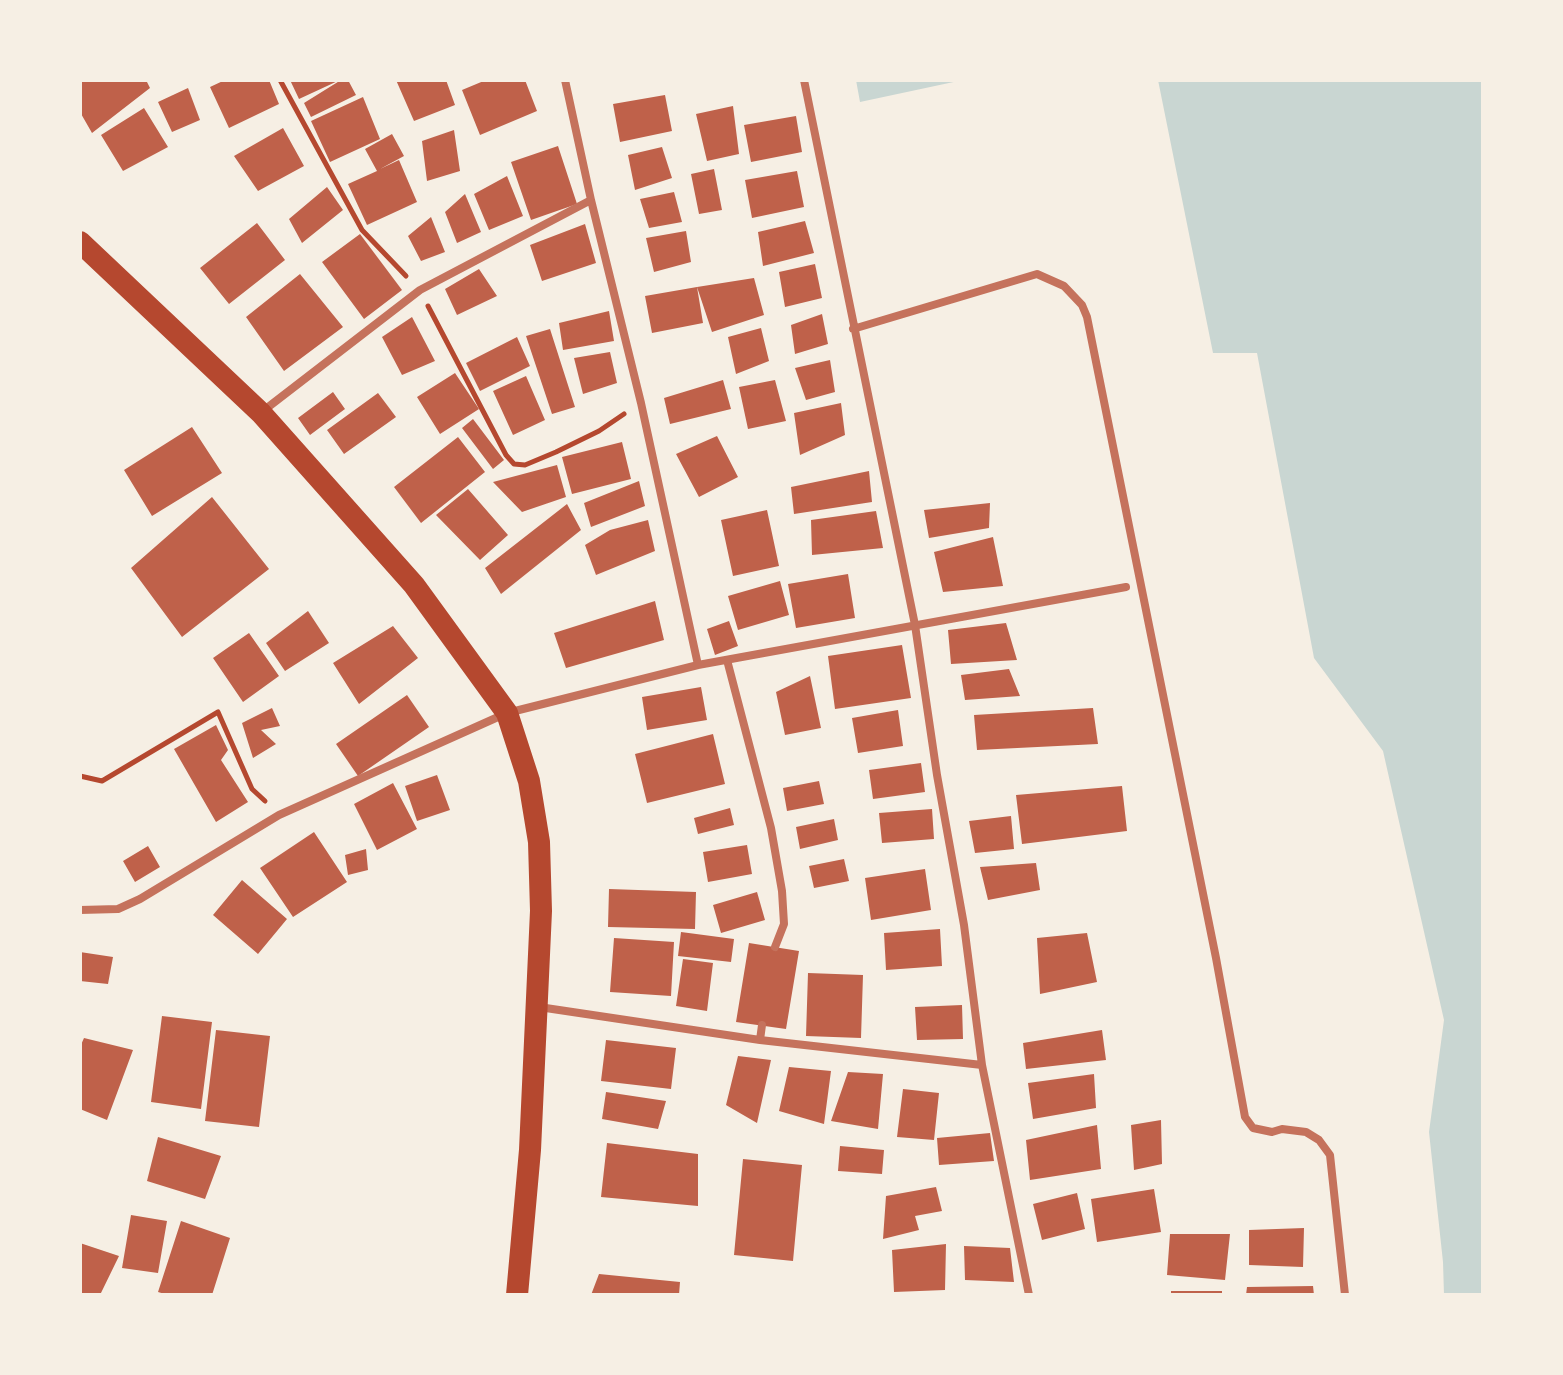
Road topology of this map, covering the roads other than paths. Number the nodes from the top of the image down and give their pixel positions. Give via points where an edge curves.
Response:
1 (565, 80) edge
2 (804, 80) edge
3 (591, 200) junction
4 (80, 242) edge
5 (853, 329) junction
6 (261, 413) junction
7 (1126, 587) dead end
8 (915, 625) junction
9 (727, 660) junction
10 (698, 665) junction
11 (507, 713) junction
12 (80, 910) edge
13 (775, 947) dead end
14 (538, 1007) junction
15 (762, 1025) dead end
16 (760, 1040) junction
17 (982, 1065) junction
18 (517, 1295) edge
19 (1029, 1295) edge
20 (1345, 1295) edge

1 - 3 street
2 - 5 street
3 - 6 street via 420,290
3 - 10 street
4 - 6 highway
5 - 8 street
5 - 20 street via 1037,274 1064,286 1082,305 1245,1117 1253,1128 1306,1132 1330,1155
6 - 11 highway via 414,585
7 - 8 street
8 - 9 street
8 - 17 street
9 - 10 street
9 - 13 street via 782,891 784,924
10 - 11 street
11 - 12 street via 279,815 140,899 118,909
11 - 14 highway via 529,781 539,842
14 - 16 street
14 - 18 highway
15 - 16 street
16 - 17 street
17 - 19 street

